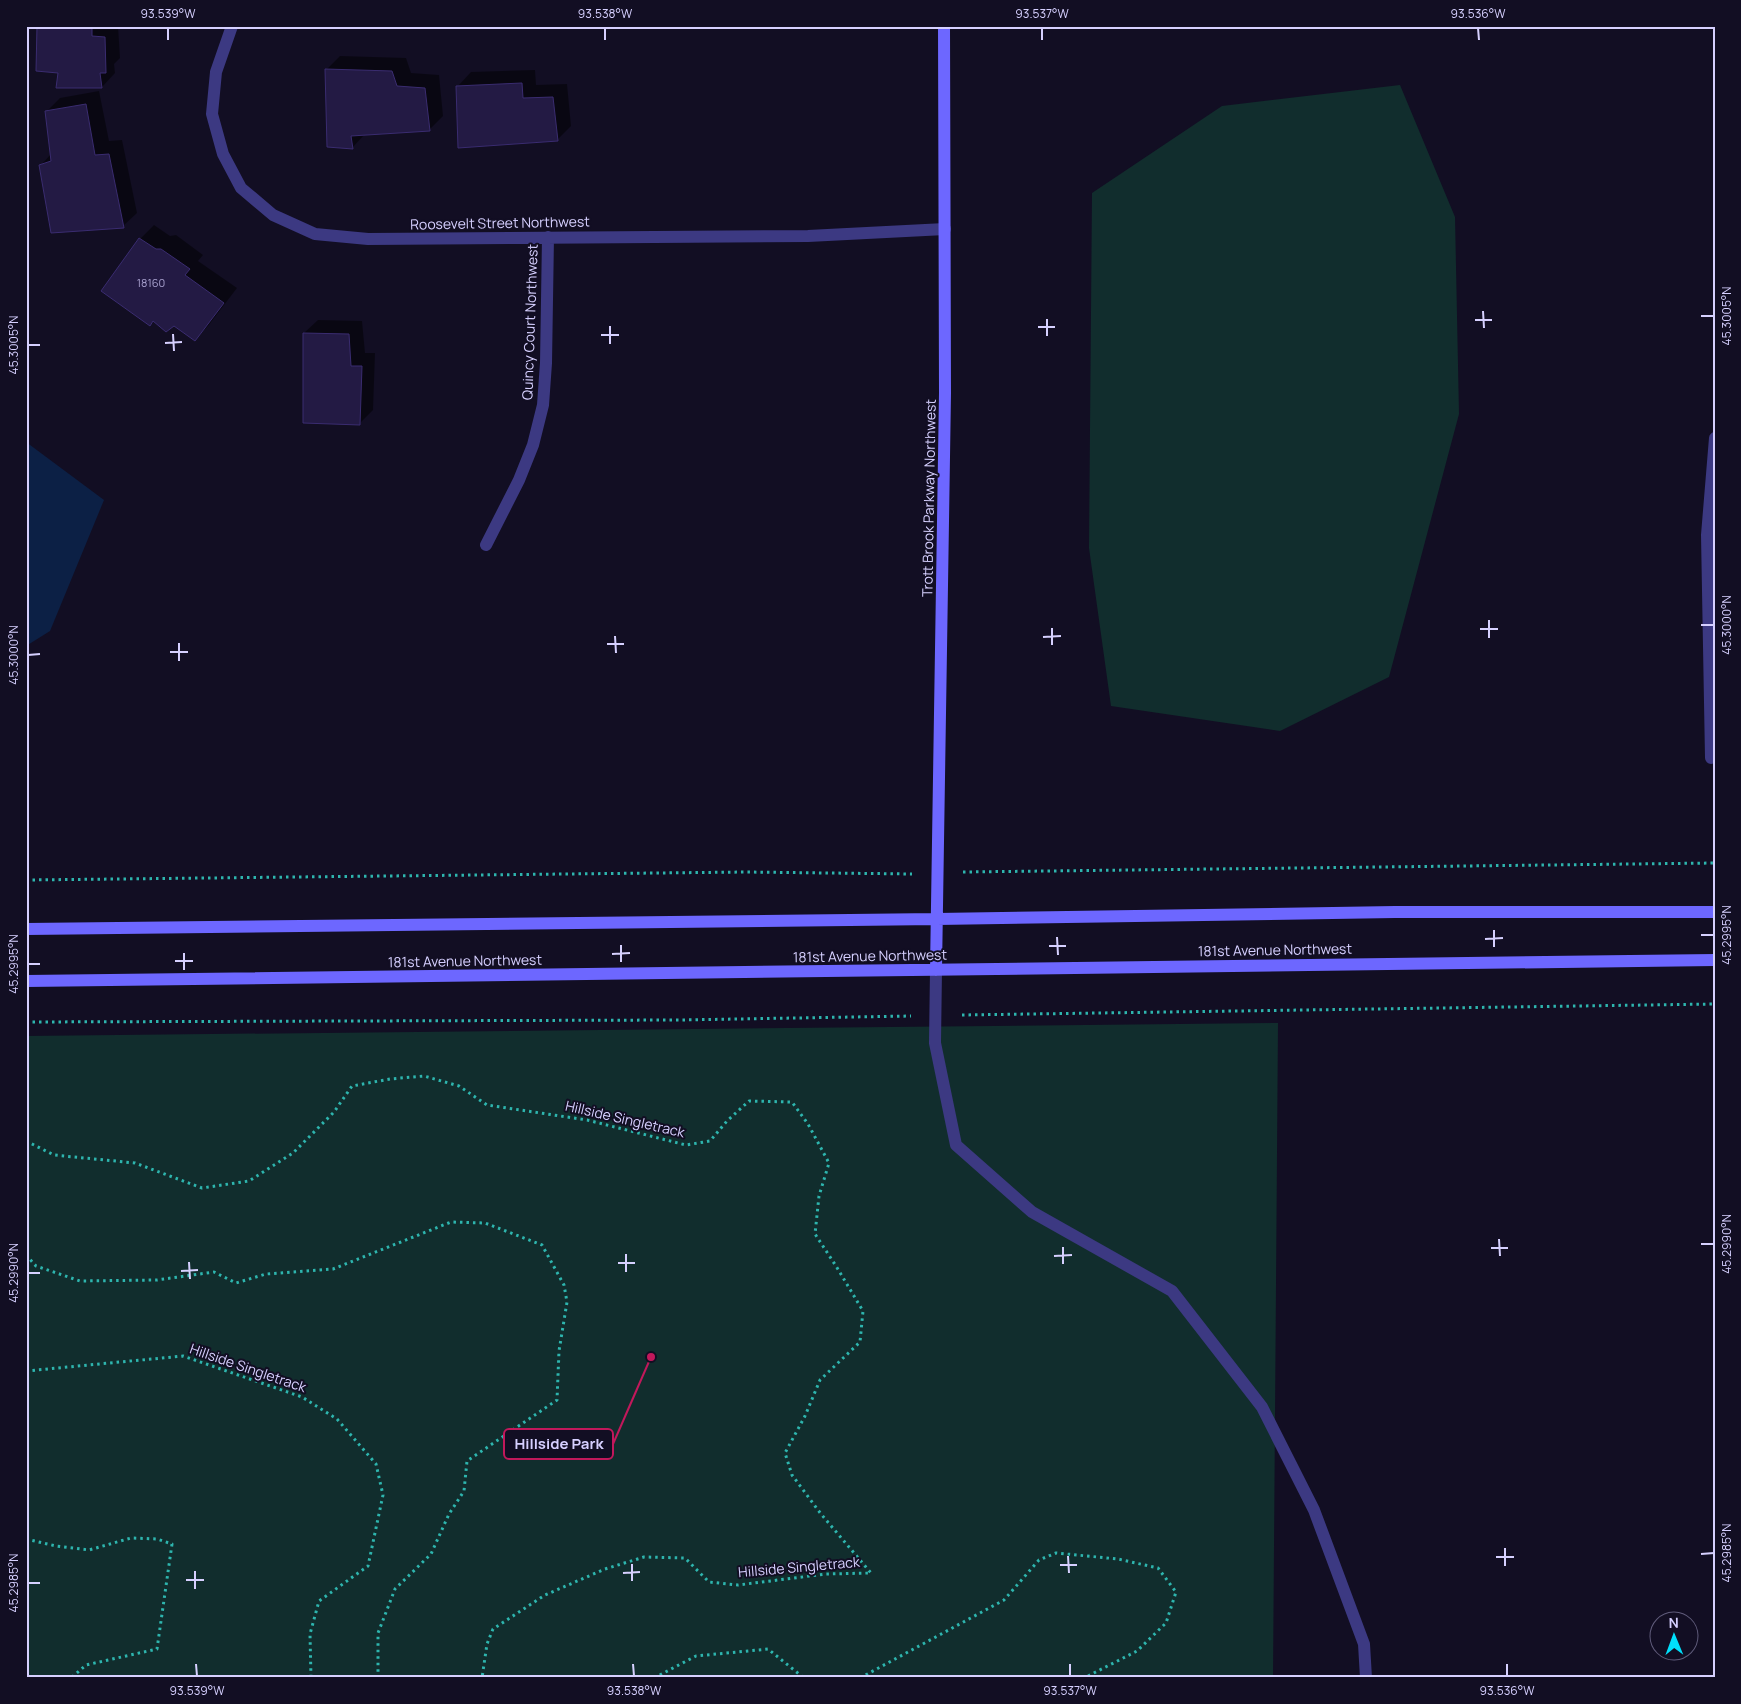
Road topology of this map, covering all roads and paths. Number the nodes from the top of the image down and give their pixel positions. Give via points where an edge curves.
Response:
1 (232, 26) edge
2 (944, 26) edge
3 (945, 229) junction
4 (548, 237) junction
5 (1715, 438) edge
6 (486, 545) dead end
7 (1711, 758) dead end
8 (1715, 863) edge
9 (989, 872) dead end
10 (887, 875) dead end
11 (26, 880) edge
12 (1715, 912) edge
13 (937, 919) junction
14 (26, 929) edge
15 (1715, 960) edge
16 (936, 970) junction
17 (26, 981) edge
18 (1715, 1004) edge
19 (936, 1016) junction
20 (26, 1022) edge
21 (26, 1141) edge
22 (26, 1255) edge
23 (26, 1371) edge
24 (26, 1539) edge
25 (71, 1678) edge
26 (311, 1678) edge
27 (378, 1678) edge
28 (482, 1678) edge
29 (654, 1678) edge
30 (804, 1678) edge
31 (860, 1678) edge
32 (1084, 1678) edge
33 (1366, 1678) edge

1 - 4 street, Roosevelt Street Northwest via 216,72 212,114 222,154 242,188 272,215 315,234 368,240
2 - 3 main road, Trott Brook Parkway Northwest
3 - 4 street, Roosevelt Street Northwest via 808,236
3 - 13 main road, Trott Brook Parkway Northwest
4 - 6 street, Quincy Court Northwest via 543,405 530,454
5 - 7 street via 1707,535
8 - 9 path
10 - 11 path via 746,872
12 - 13 main road via 1395,912
13 - 14 main road
13 - 16 main road, Trott Brook Parkway Northwest
15 - 16 main road, 181st Avenue Northwest
16 - 17 main road, 181st Avenue Northwest
16 - 19 street
18 - 19 path
19 - 20 path
19 - 33 street via 935,1043 956,1145 1032,1212 1172,1291 1262,1407 1314,1510 1364,1644
21 - 28 path, Hillside Singletrack via 54,1155 135,1163 202,1188 249,1181 293,1153 334,1112 352,1086 390,1079 424,1076 458,1086 487,1104 587,1120 686,1145 710,1142 749,1101 792,1102 829,1163 819,1196 815,1234 863,1312 860,1342 820,1380 785,1453 792,1476 871,1572 738,1585 709,1582 685,1558 644,1557 605,1569 545,1595 493,1629
22 - 27 path via 36,1266 80,1281 158,1280 214,1272 236,1283 266,1274 333,1269 451,1222 485,1223 542,1245 564,1285 567,1302 559,1351 557,1400 467,1461 464,1490 448,1514 431,1554 395,1589 378,1633
23 - 26 path, Hillside Singletrack via 183,1356 302,1397 337,1419 376,1464 383,1495 368,1566 320,1601 310,1634
24 - 25 path via 89,1550 131,1538 157,1538 172,1544 157,1649 86,1665
29 - 30 path via 696,1656 768,1649
31 - 32 path via 1004,1600 1040,1560 1056,1553 1118,1559 1158,1568 1176,1592 1166,1623 1137,1651

